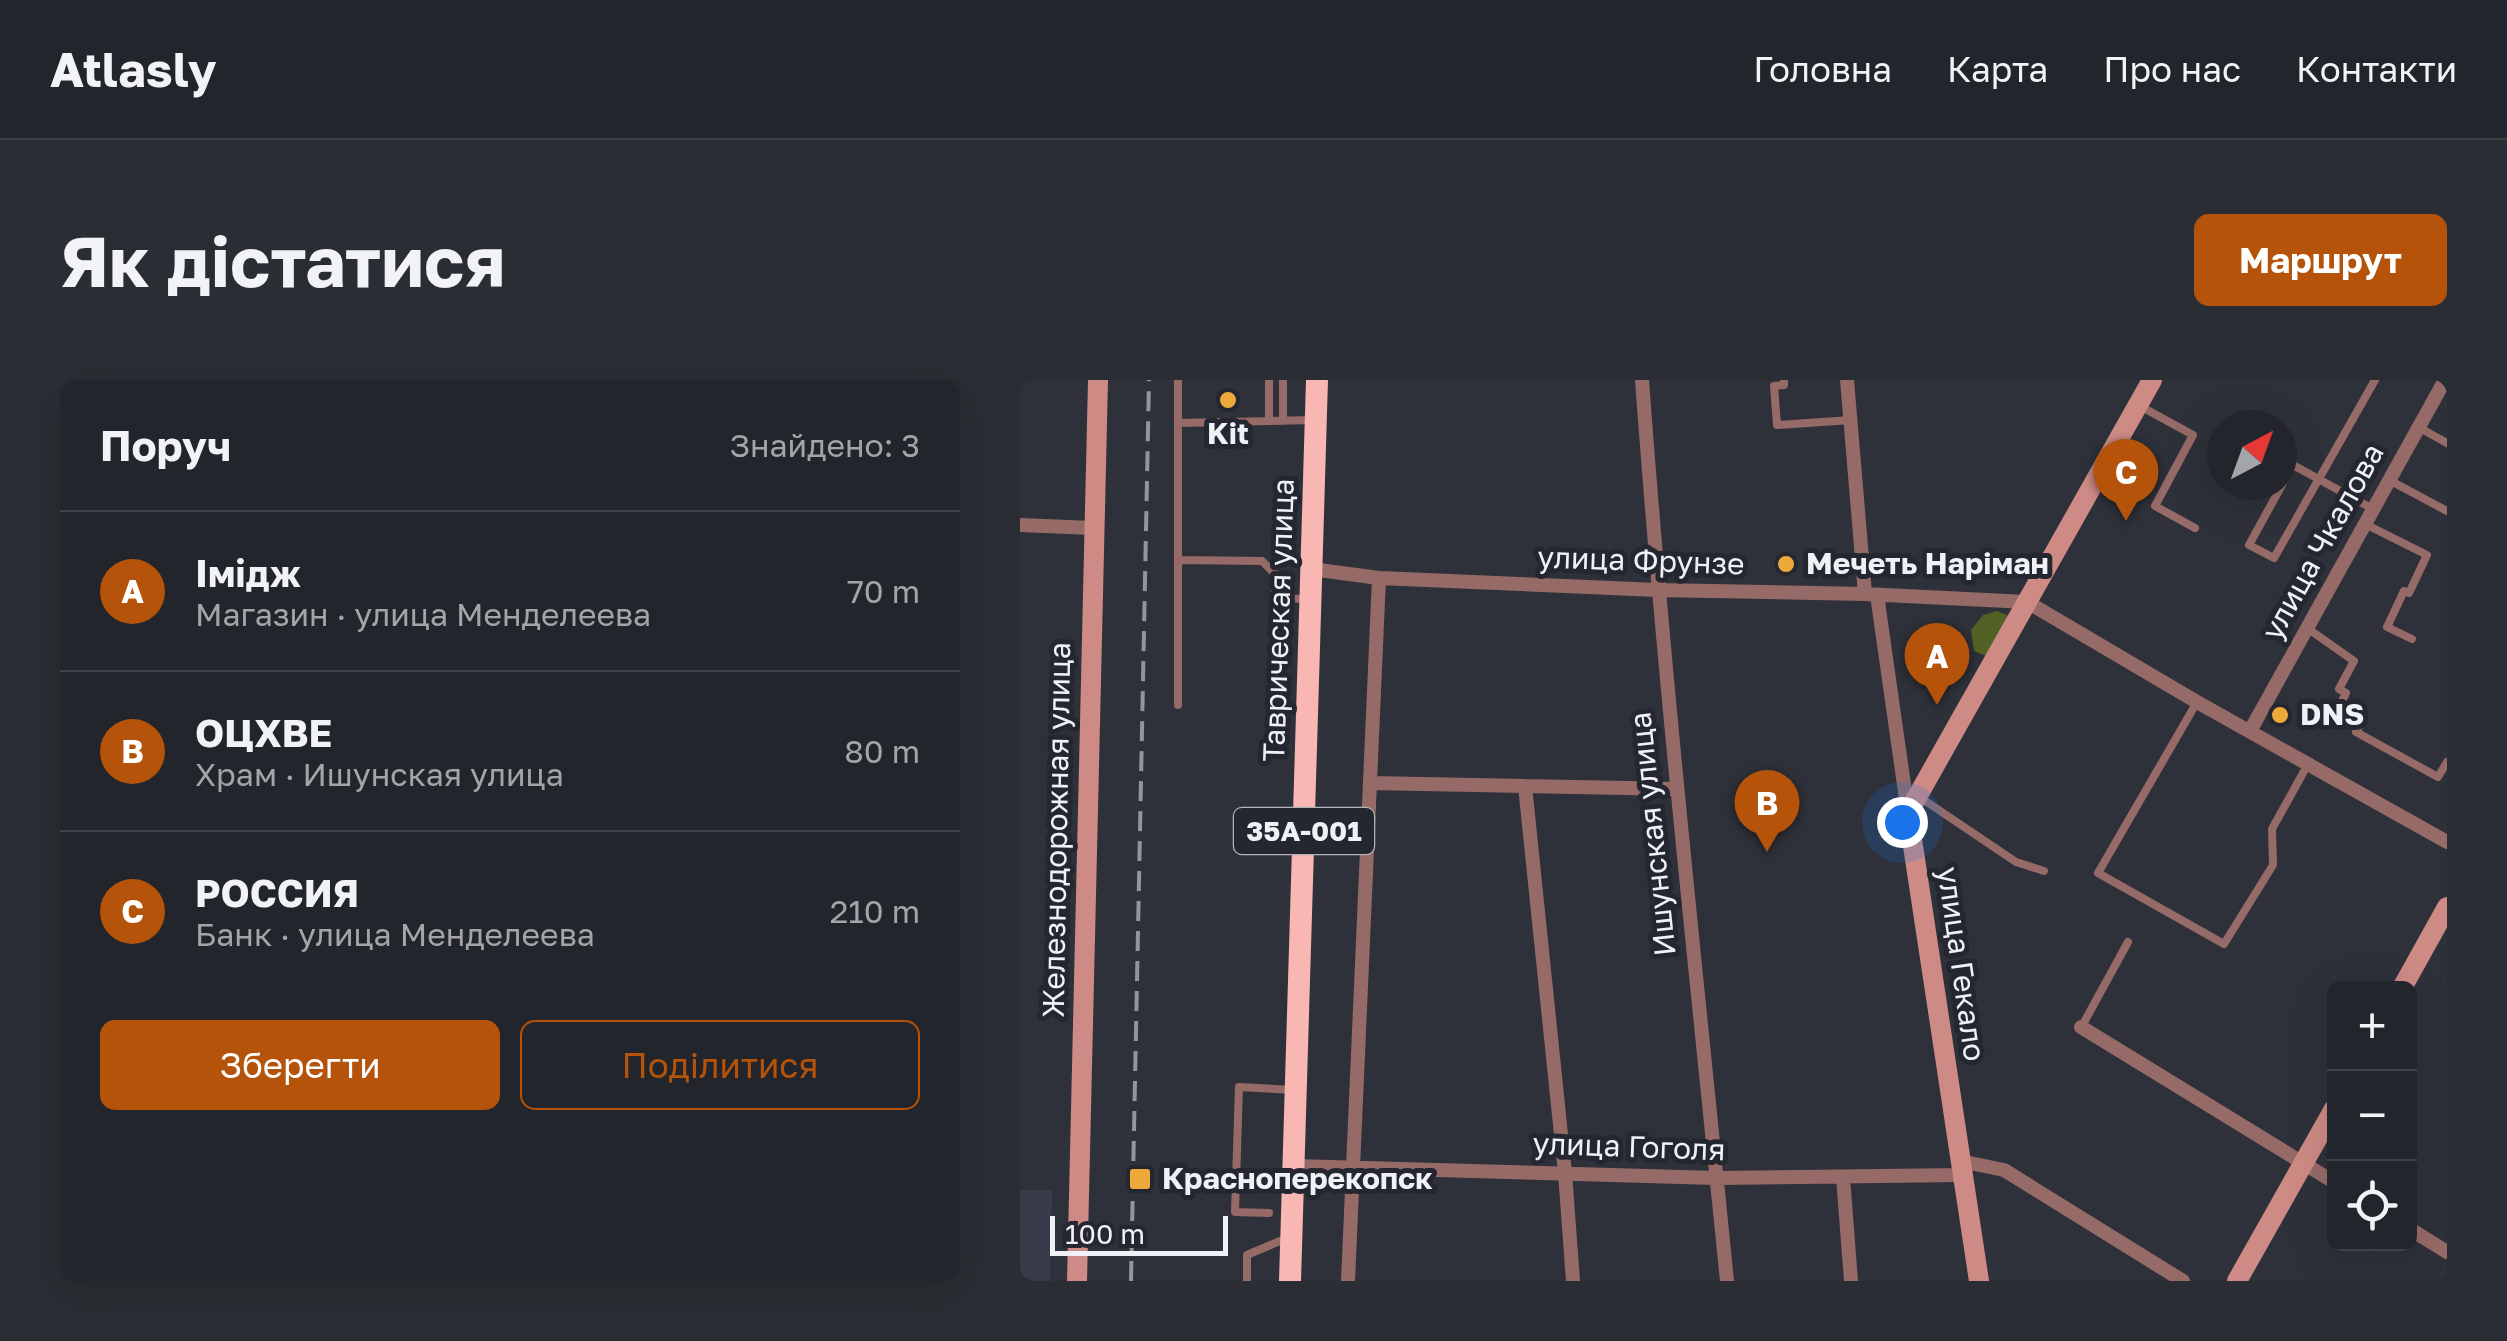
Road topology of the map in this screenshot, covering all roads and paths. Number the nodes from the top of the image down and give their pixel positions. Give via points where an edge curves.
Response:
1 (1098, 380) edge
2 (1178, 380) edge
3 (1269, 380) edge
4 (1283, 380) edge
5 (1317, 380) edge
6 (1642, 380) edge
7 (1784, 380) edge
8 (1847, 380) edge
9 (2152, 380) edge
10 (2374, 380) edge
11 (2444, 380) edge
12 (2138, 405) junction
13 (1283, 420) junction
14 (1316, 420) junction
15 (1850, 420) junction
16 (1268, 421) junction
17 (1178, 423) junction
18 (2418, 427) junction
19 (2447, 443) edge
20 (2297, 468) edge
21 (2318, 479) junction
22 (2389, 480) junction
23 (2274, 500) edge
24 (2373, 509) junction
25 (2447, 511) edge
26 (2365, 524) junction
27 (1020, 525) edge
28 (1093, 528) junction
29 (2195, 528) dead end
30 (1178, 560) junction
31 (1310, 569) junction
32 (1379, 578) junction
33 (1658, 590) junction
34 (1871, 595) junction
35 (1310, 599) junction
36 (2027, 602) junction
37 (2308, 628) junction
38 (2412, 639) dead end
39 (2197, 702) junction
40 (1178, 706) dead end
41 (2250, 732) junction
42 (2447, 762) edge
43 (2308, 764) junction
44 (1371, 782) junction
45 (1525, 786) junction
46 (1676, 789) junction
47 (1913, 804) junction
48 (2447, 842) edge
49 (2044, 870) dead end
50 (2447, 907) edge
51 (2128, 942) dead end
52 (2406, 981) edge
53 (2081, 1027) joint
54 (1296, 1090) junction
55 (2327, 1122) edge
56 (2304, 1164) junction
57 (1295, 1166) junction
58 (1352, 1166) junction
59 (1961, 1168) junction
60 (1565, 1173) junction
61 (1843, 1177) junction
62 (1716, 1178) junction
63 (2327, 1178) edge
64 (1269, 1213) dead end
65 (2417, 1233) edge
66 (1291, 1236) junction
67 (2447, 1252) edge
68 (1077, 1281) edge
69 (1247, 1281) edge
70 (1290, 1281) edge
71 (1348, 1281) edge
72 (1573, 1281) edge
73 (1726, 1281) edge
74 (1850, 1281) edge
75 (1979, 1281) edge
76 (2182, 1281) edge
77 (2237, 1281) edge

1 - 28 main road, Железнодорожная улица
2 - 17 lane
3 - 16 lane
4 - 13 lane
5 - 14 highway, Таврическая улица / 35А-001
6 - 33 street, Ишунская улица
7 - 15 lane via 1774,386 1777,425
8 - 15 street, улица Гекало
9 - 12 main road
10 - 21 lane
11 - 18 street, улица Чкалова
12 - 29 lane via 2192,435 2155,506
12 - 36 main road
13 - 14 lane
13 - 16 lane
14 - 31 highway, Таврическая улица / 35А-001
15 - 34 street, улица Гекало
16 - 17 lane
17 - 30 lane
18 - 19 lane
18 - 22 street, улица Чкалова
20 - 21 lane
21 - 23 lane via 2274,558 2249,545
21 - 24 lane
22 - 24 street, улица Чкалова
22 - 25 lane
24 - 26 street, улица Чкалова
26 - 37 street, улица Чкалова
26 - 38 lane via 2427,555 2387,627
27 - 28 street
28 - 68 main road, Железнодорожная улица
30 - 35 lane via 1262,561 1274,574 1275,598
30 - 40 lane
31 - 32 street, улица Фрунзе
31 - 35 highway, Таврическая улица / 35А-001
32 - 33 street, улица Фрунзе
32 - 44 street
33 - 34 street, улица Фрунзе
33 - 46 street, Ишунская улица
34 - 36 street, улица Фрунзе
34 - 47 street, улица Гекало
35 - 54 highway, Таврическая улица / 35А-001
36 - 39 street, улица Фрунзе
36 - 47 main road
37 - 41 street, улица Чкалова
37 - 42 lane via 2354,661 2339,689 2346,693 2337,711 2361,724 2356,732 2438,777
39 - 41 street, улица Фрунзе
39 - 43 lane via 2098,874 2224,944 2273,864 2272,829
41 - 43 street, улица Фрунзе
43 - 48 street, улица Фрунзе
44 - 45 street
44 - 58 street
45 - 46 street
45 - 60 street
46 - 62 street, Ишунская улица
47 - 49 lane via 2016,862
47 - 59 main road, улица Гекало
50 - 52 main road
51 - 53 lane
53 - 56 street
54 - 57 highway, Таврическая улица / 35А-001
54 - 64 lane via 1239,1087 1235,1212
55 - 56 main road
56 - 63 street
56 - 77 main road
57 - 58 street, улица Гоголя
57 - 66 highway, Таврическая улица / 35А-001
58 - 60 street, улица Гоголя
58 - 71 street
59 - 61 street, улица Гоголя
59 - 75 main road, улица Гекало
59 - 76 street, улица Гоголя via 2004,1170
60 - 62 street, улица Гоголя
60 - 72 street
61 - 62 street, улица Гоголя
61 - 74 street
62 - 73 street, Ишунская улица
65 - 67 street
66 - 69 lane via 1247,1254
66 - 70 highway, Таврическая улица / 35А-001

